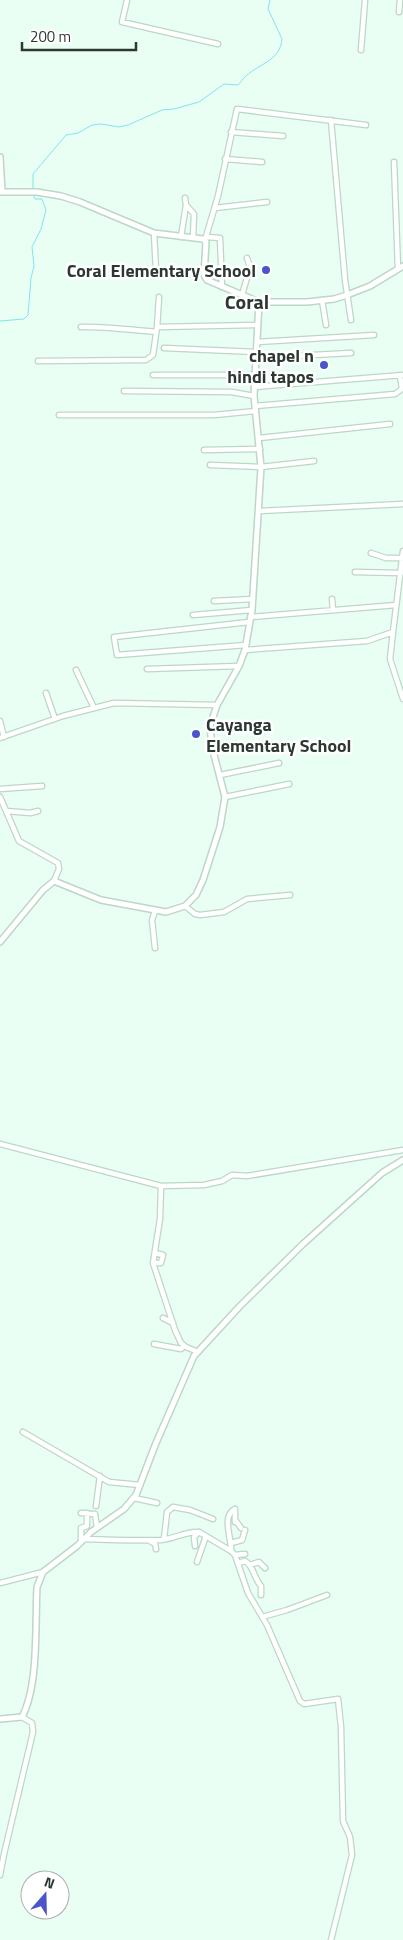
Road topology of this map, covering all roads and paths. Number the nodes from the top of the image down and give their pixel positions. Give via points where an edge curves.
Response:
1 (127, 0) edge
2 (364, 0) edge
3 (400, 0) edge
4 (399, 12) dead end
5 (218, 44) dead end
6 (361, 50) dead end
7 (331, 120) junction
8 (366, 125) dead end
9 (231, 132) junction
10 (283, 136) dead end
11 (0, 158) edge
12 (226, 159) junction
13 (262, 162) dead end
14 (394, 162) dead end
15 (1, 192) edge
16 (185, 198) dead end
17 (267, 202) dead end
18 (186, 205) junction
19 (215, 208) junction
20 (154, 234) junction
21 (181, 237) junction
22 (193, 238) junction
23 (206, 239) junction
24 (247, 258) dead end
25 (401, 267) edge
26 (171, 273) dead end
27 (222, 287) junction
28 (242, 295) junction
29 (347, 295) junction
30 (159, 297) dead end
31 (322, 300) junction
32 (258, 302) junction
33 (351, 320) dead end
34 (258, 325) junction
35 (326, 325) dead end
36 (81, 327) dead end
37 (156, 329) junction
38 (374, 335) dead end
39 (257, 342) junction
40 (164, 348) dead end
41 (350, 353) dead end
42 (256, 355) junction
43 (38, 361) dead end
44 (255, 375) junction
45 (153, 376) dead end
46 (401, 376) edge
47 (254, 387) junction
48 (124, 391) dead end
49 (254, 396) junction
50 (255, 409) junction
51 (59, 415) dead end
52 (390, 424) dead end
53 (259, 438) junction
54 (260, 449) junction
55 (204, 450) dead end
56 (314, 461) dead end
57 (210, 466) dead end
58 (261, 467) junction
59 (403, 504) edge
60 (259, 511) junction
61 (403, 551) edge
62 (371, 553) dead end
63 (402, 558) edge
64 (355, 572) dead end
65 (401, 573) junction
66 (252, 599) junction
67 (332, 599) dead end
68 (214, 601) dead end
69 (396, 605) junction
70 (252, 610) junction
71 (333, 610) junction
72 (193, 615) dead end
73 (249, 619) junction
74 (393, 632) junction
75 (245, 647) junction
76 (239, 666) junction
77 (147, 669) dead end
78 (76, 670) dead end
79 (46, 693) dead end
80 (403, 699) edge
81 (217, 705) junction
82 (94, 708) junction
83 (55, 719) junction
84 (0, 720) edge
85 (2, 738) edge
86 (236, 744) dead end
87 (213, 749) junction
88 (279, 763) dead end
89 (220, 775) junction
90 (289, 784) dead end
91 (42, 786) dead end
92 (0, 789) edge
93 (225, 796) junction
94 (0, 797) edge
95 (2, 804) edge
96 (7, 811) junction
97 (38, 812) dead end
98 (54, 880) junction
99 (290, 895) dead end
100 (185, 906) junction
101 (155, 911) junction
102 (0, 942) edge
103 (155, 948) dead end
104 (0, 1144) edge
105 (403, 1150) edge
106 (403, 1160) edge
107 (161, 1186) junction
108 (154, 1253) junction
109 (153, 1263) junction
110 (163, 1318) dead end
111 (173, 1323) junction
112 (154, 1344) dead end
113 (184, 1346) junction
114 (198, 1352) junction
115 (23, 1432) dead end
116 (100, 1476) junction
117 (140, 1485) junction
118 (134, 1498) junction
119 (90, 1503) dead end
120 (157, 1503) dead end
121 (213, 1519) dead end
122 (237, 1521) junction
123 (228, 1524) junction
124 (97, 1527) junction
125 (199, 1532) junction
126 (206, 1536) junction
127 (149, 1540) junction
128 (164, 1540) junction
129 (82, 1541) junction
130 (231, 1543) junction
131 (195, 1546) dead end
132 (156, 1549) dead end
133 (233, 1553) junction
134 (245, 1554) dead end
135 (197, 1562) dead end
136 (238, 1563) junction
137 (250, 1565) junction
138 (265, 1568) dead end
139 (43, 1572) junction
140 (242, 1575) junction
141 (234, 1576) dead end
142 (0, 1584) edge
143 (327, 1594) dead end
144 (261, 1595) dead end
145 (262, 1617) junction
146 (22, 1717) junction
147 (0, 1718) edge
148 (0, 1875) edge
149 (331, 1940) edge

1 - 5 street via 124,23
2 - 6 street
3 - 4 street
7 - 8 street
7 - 9 street via 237,109
7 - 29 street
9 - 10 street
9 - 12 street
11 - 15 street
12 - 13 street
12 - 19 street
14 - 25 street
15 - 20 street via 61,196
16 - 18 street
17 - 19 street
18 - 21 street
18 - 22 street via 194,214
19 - 23 street
20 - 21 street
20 - 26 street via 156,271
21 - 22 street
22 - 23 street
23 - 27 street via 204,275
23 - 27 street via 220,238
24 - 28 street via 250,267
25 - 29 street via 370,286
27 - 28 street
28 - 32 street
29 - 31 street
29 - 33 street
30 - 37 street
31 - 32 street
31 - 35 street
32 - 34 street
34 - 37 street
34 - 39 street
36 - 37 street
37 - 43 street via 153,355 146,360
38 - 39 street
39 - 42 street
40 - 42 street
41 - 42 street
42 - 44 street
44 - 45 street
44 - 47 street
46 - 47 street
46 - 50 street via 402,388 396,394
47 - 49 street
48 - 49 street via 232,392
49 - 50 street
50 - 51 street via 214,414
50 - 53 street
52 - 53 street
53 - 54 street
54 - 55 street
54 - 58 street
56 - 58 street
57 - 58 street
58 - 60 street
59 - 60 street
60 - 66 street
61 - 63 street
62 - 63 street via 389,559
63 - 65 street
64 - 65 street
65 - 69 street
66 - 68 street
66 - 70 street
67 - 71 street
69 - 71 street
69 - 74 street
70 - 72 street
70 - 73 street
71 - 73 street
73 - 75 street
73 - 75 street via 114,637 117,655
74 - 75 street via 366,641
74 - 80 street via 390,659
75 - 76 street
76 - 77 street
76 - 81 street
78 - 82 street
79 - 83 street
81 - 82 street via 117,702
81 - 87 street via 210,726
82 - 83 street
83 - 85 street
84 - 85 street
86 - 87 street
87 - 89 street
88 - 89 street
89 - 93 street
90 - 93 street
91 - 92 street
93 - 100 street via 220,827 203,880 196,895
94 - 95 street
95 - 96 street
96 - 97 street
96 - 98 street via 22,844 58,863
98 - 101 street via 101,900
98 - 102 street
99 - 100 street via 247,899 224,912 200,915
100 - 101 street via 166,912
101 - 103 street via 152,920
104 - 107 street
105 - 107 street via 247,1176 232,1175 218,1183
106 - 114 street via 382,1173 303,1244
107 - 108 street
108 - 109 street
108 - 109 street via 164,1258 161,1263
109 - 111 street
110 - 111 street
111 - 113 street
112 - 113 street
113 - 114 street
114 - 117 street
115 - 116 street
116 - 117 street via 109,1482
116 - 119 street via 96,1505
117 - 118 street
118 - 120 street
118 - 124 street
121 - 128 street via 173,1507 167,1512
122 - 123 street
122 - 123 street via 235,1509 228,1516
122 - 130 street via 243,1529 242,1540
123 - 130 street
124 - 129 street
124 - 129 street via 96,1514 84,1513 88,1526 81,1528
125 - 126 street
125 - 128 street
125 - 131 street via 194,1537
126 - 133 street
126 - 135 street
127 - 128 street
127 - 129 street
127 - 132 street
129 - 139 street
130 - 133 street
133 - 134 street
133 - 136 street
136 - 137 street via 245,1561
136 - 140 street
137 - 138 street via 259,1562
137 - 144 street via 261,1586
139 - 142 street
139 - 146 street via 36,1587 33,1680
140 - 141 street
140 - 145 street
143 - 145 street
145 - 149 street via 301,1702 307,1704 336,1698 339,1701 343,1822 350,1837 352,1855
146 - 147 street
146 - 148 street via 32,1723 33,1732

